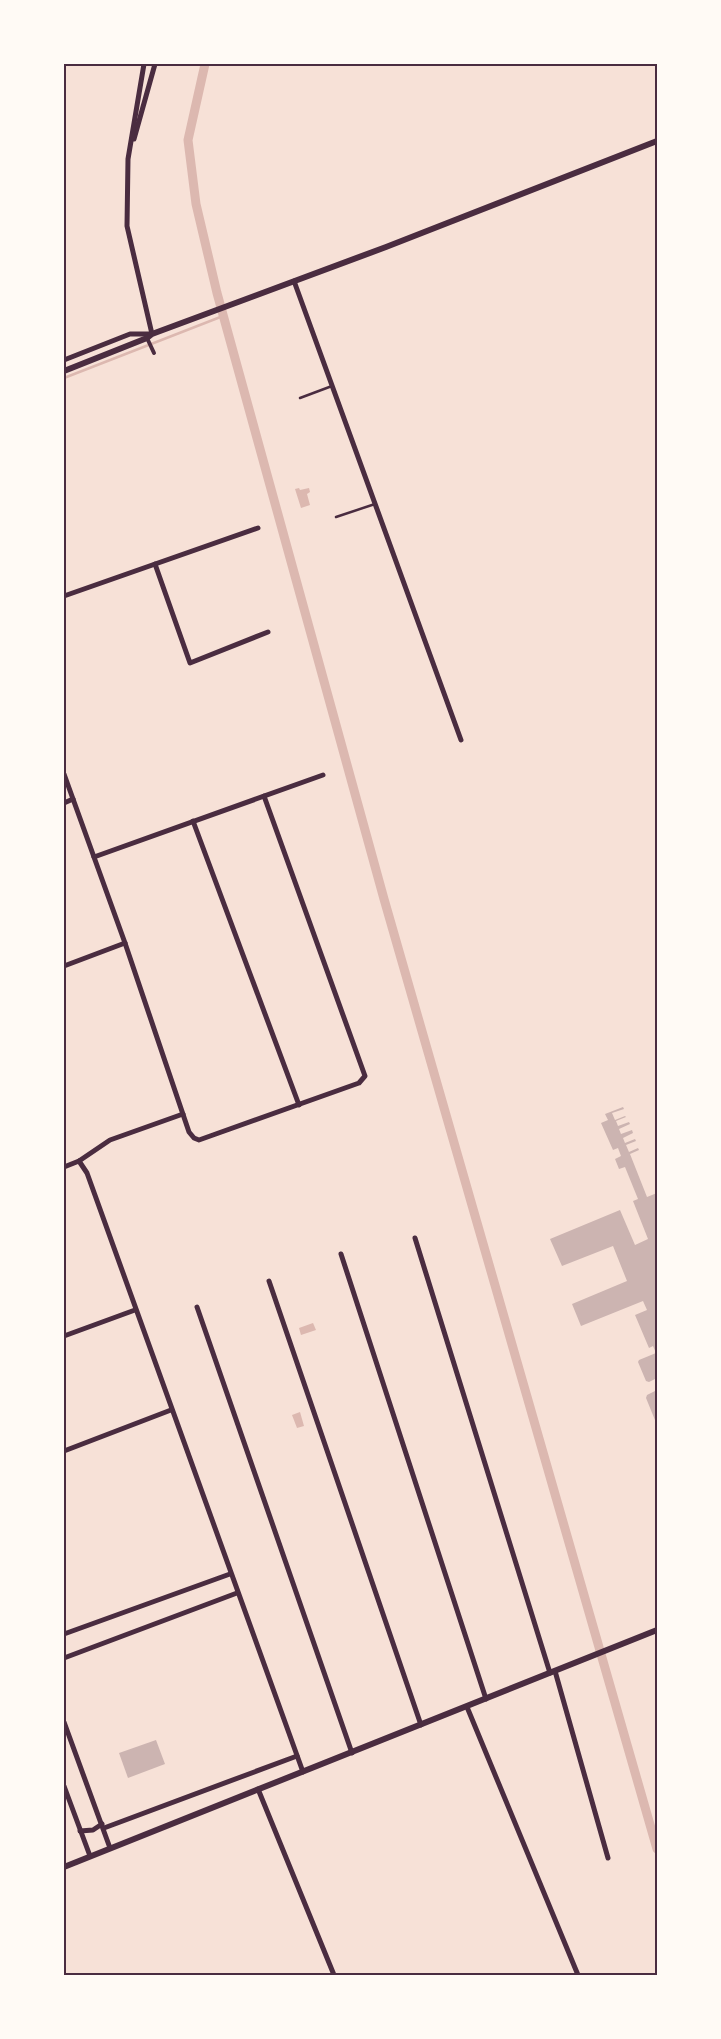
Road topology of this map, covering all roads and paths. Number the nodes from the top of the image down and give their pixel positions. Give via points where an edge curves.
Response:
1 (144, 64) edge
2 (155, 64) edge
3 (657, 141) edge
4 (128, 159) junction
5 (294, 281) junction
6 (149, 338) junction
7 (153, 352) dead end
8 (64, 360) edge
9 (64, 371) edge
10 (332, 386) junction
11 (300, 398) dead end
12 (375, 504) junction
13 (336, 517) dead end
14 (258, 528) dead end
15 (155, 564) junction
16 (64, 596) edge
17 (268, 632) dead end
18 (461, 740) dead end
19 (64, 774) edge
20 (323, 775) dead end
21 (264, 796) junction
22 (73, 799) junction
23 (64, 802) edge
24 (193, 821) junction
25 (94, 857) junction
26 (125, 943) junction
27 (64, 966) edge
28 (298, 1105) junction
29 (183, 1114) junction
30 (79, 1161) junction
31 (64, 1167) edge
32 (415, 1238) dead end
33 (341, 1254) dead end
34 (269, 1281) dead end
35 (197, 1306) dead end
36 (135, 1310) junction
37 (64, 1336) edge
38 (171, 1410) junction
39 (64, 1451) edge
40 (230, 1574) junction
41 (237, 1593) junction
42 (657, 1630) edge
43 (64, 1634) edge
44 (64, 1658) edge
45 (552, 1672) junction
46 (486, 1699) junction
47 (467, 1707) junction
48 (64, 1722) edge
49 (421, 1725) junction
50 (352, 1753) junction
51 (296, 1756) junction
52 (302, 1772) junction
53 (64, 1786) edge
54 (258, 1789) junction
55 (103, 1826) junction
56 (80, 1831) junction
57 (110, 1848) junction
58 (90, 1856) junction
59 (608, 1858) dead end
60 (64, 1867) edge
61 (334, 1975) edge
62 (578, 1975) edge

1 - 4 street
2 - 4 street
3 - 5 street
4 - 6 street via 128,226
5 - 6 street
5 - 10 street
6 - 7 street
6 - 8 street via 130,334
6 - 9 street
10 - 11 lane
10 - 12 street
12 - 13 lane
12 - 18 street
14 - 15 street
15 - 16 street
15 - 17 street via 190,662
19 - 22 street
20 - 21 street
21 - 24 street
21 - 28 street via 365,1071 365,1078 359,1083
22 - 23 street
22 - 25 street
24 - 25 street
24 - 28 street
25 - 26 street
26 - 27 street
26 - 29 street
28 - 29 street via 202,1140 190,1134
29 - 30 street via 110,1140
30 - 31 street
30 - 36 street via 87,1173
32 - 45 street
33 - 46 street
34 - 49 street
35 - 50 street
36 - 37 street
36 - 38 street
38 - 39 street
38 - 40 street
40 - 41 street
40 - 43 street
41 - 44 street
41 - 51 street
42 - 45 street
45 - 46 street
45 - 59 street
46 - 47 street
47 - 49 street
47 - 62 street
48 - 55 street
49 - 50 street
50 - 52 street
51 - 52 street
51 - 55 street
52 - 54 street
53 - 56 street
54 - 57 street
54 - 61 street
55 - 56 street
55 - 57 street
56 - 58 street
57 - 58 street
58 - 60 street

